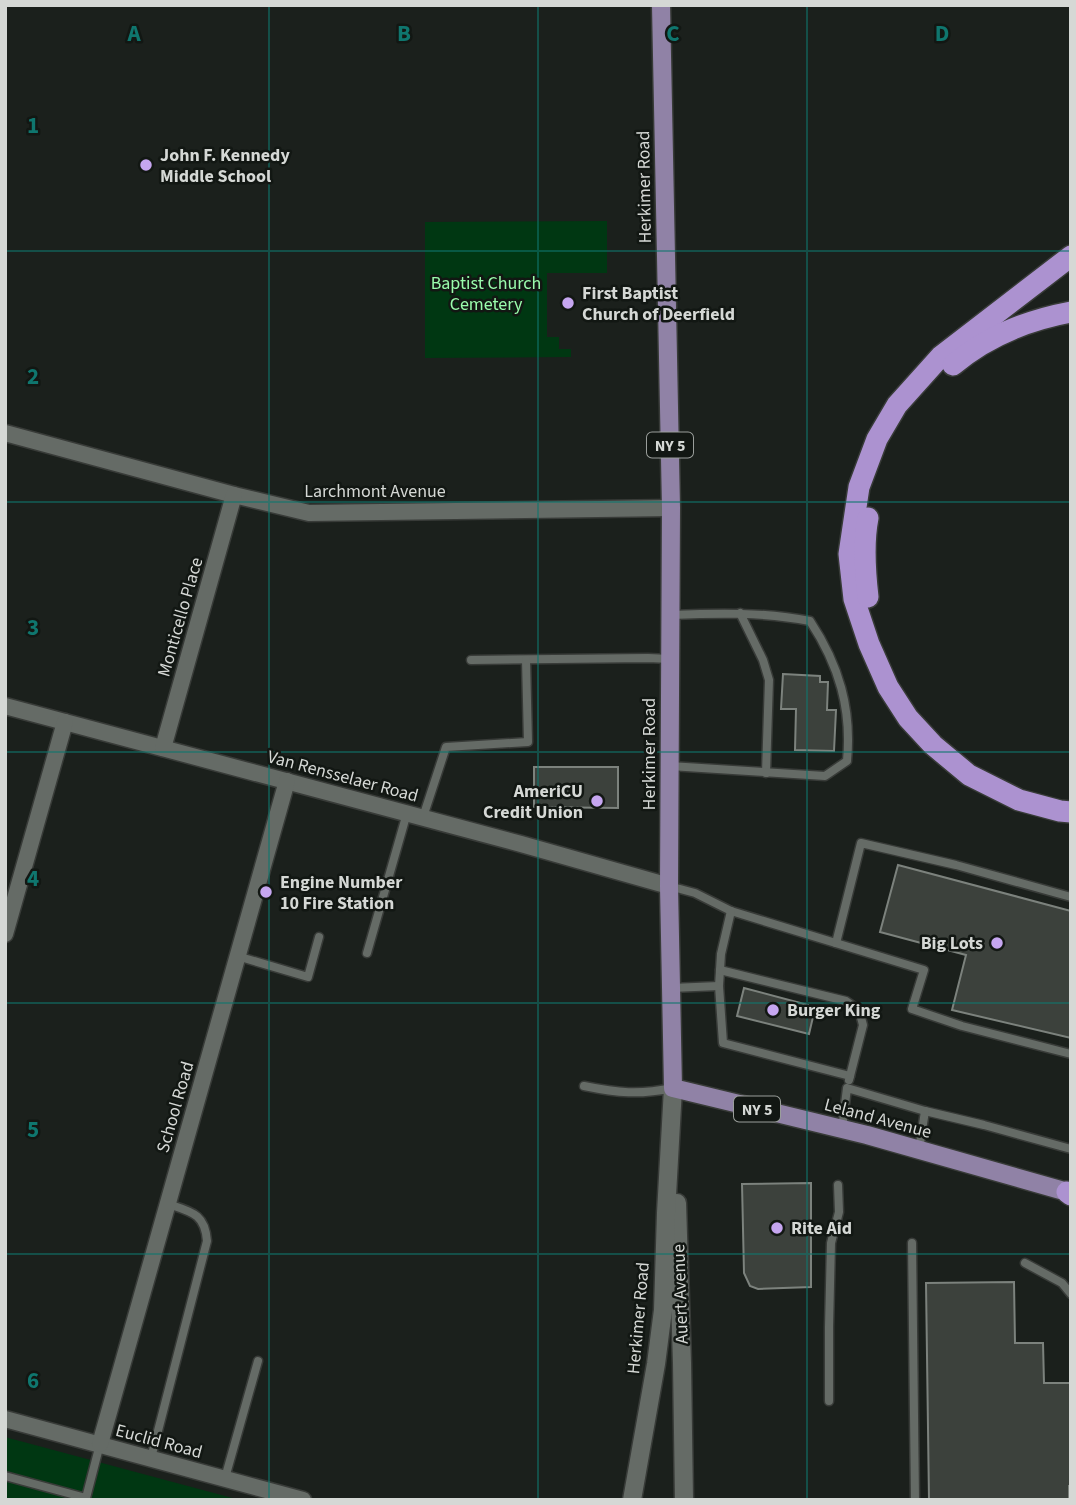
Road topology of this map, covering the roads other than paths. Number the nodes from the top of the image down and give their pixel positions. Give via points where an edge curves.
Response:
1 (661, 5) edge
2 (1071, 256) edge
3 (1071, 313) edge
4 (5, 433) edge
5 (234, 495) junction
6 (671, 508) junction
7 (740, 613) junction
8 (670, 615) junction
9 (670, 659) junction
10 (471, 660) dead end
11 (526, 660) junction
12 (5, 706) edge
13 (65, 722) junction
14 (163, 748) junction
15 (670, 766) junction
16 (766, 773) junction
17 (287, 781) junction
18 (1071, 799) edge
19 (1071, 812) edge
20 (407, 813) junction
21 (424, 817) junction
22 (670, 886) junction
23 (1071, 897) edge
24 (731, 911) junction
25 (5, 934) edge
26 (319, 937) dead end
27 (836, 943) junction
28 (367, 953) dead end
29 (237, 956) junction
30 (720, 970) junction
31 (719, 986) junction
32 (671, 988) junction
33 (1071, 1054) edge
34 (850, 1076) junction
35 (584, 1086) dead end
36 (673, 1088) junction
37 (847, 1088) junction
38 (925, 1111) junction
39 (842, 1129) junction
40 (1071, 1149) edge
41 (919, 1150) junction
42 (838, 1185) dead end
43 (1069, 1193) edge
44 (168, 1204) junction
45 (912, 1243) dead end
46 (1025, 1263) dead end
47 (1071, 1294) edge
48 (258, 1361) dead end
49 (829, 1401) dead end
50 (5, 1419) edge
51 (100, 1444) junction
52 (151, 1458) junction
53 (5, 1476) edge
54 (225, 1478) junction
55 (303, 1500) edge
56 (632, 1500) edge
57 (684, 1500) edge
58 (915, 1500) edge

1 - 6 main road, Herkimer Road / NY 5
2 - 19 highway via 941,356 897,405 877,439 859,487 849,554 854,599 869,644 908,718 969,775 1019,800
3 - 18 highway via 1006,331 967,353 937,378 888,449 873,488 865,530 869,603 881,645 909,700 932,728 970,760 1009,783
4 - 5 street, Larchmont Avenue
5 - 6 street, Larchmont Avenue via 309,513
5 - 14 street, Monticello Place
6 - 8 main road, Herkimer Road / NY 5
7 - 8 lane
7 - 16 lane via 769,680
7 - 16 lane via 810,621 822,639 846,703 847,761 825,776
8 - 9 main road, Herkimer Road / NY 5
9 - 11 lane
9 - 15 main road, Herkimer Road / NY 5
10 - 11 lane
11 - 21 lane via 528,742 446,747
12 - 13 street, Van Rensselaer Road
13 - 14 street, Van Rensselaer Road
13 - 25 street
14 - 17 street, Van Rensselaer Road
15 - 16 lane
15 - 22 main road, Herkimer Road / NY 5
17 - 20 street, Van Rensselaer Road
17 - 29 street, School Road
20 - 21 street, Van Rensselaer Road
20 - 28 lane
21 - 22 street, Van Rensselaer Road
22 - 24 lane
22 - 32 main road, Herkimer Road / NY 5
23 - 27 lane via 861,843
24 - 27 lane
24 - 30 lane
26 - 29 lane via 308,977
27 - 33 lane via 924,970 912,1009
29 - 44 street, School Road
30 - 31 lane
30 - 34 lane via 846,1001 859,1010 863,1025
31 - 32 lane
31 - 34 lane via 723,1043
32 - 36 main road, Herkimer Road / NY 5
34 - 37 lane
35 - 36 lane via 650,1093
36 - 39 main road, Leland Avenue / NY 5
36 - 56 main road, Herkimer Road via 663,1310
36 - 57 main road, Auert Avenue
37 - 38 lane
37 - 39 lane
38 - 40 lane
38 - 41 lane
39 - 41 main road, Leland Avenue / NY 5
41 - 43 main road, Leland Avenue / NY 5
42 - 49 lane via 839,1212 831,1243
44 - 51 street, School Road
44 - 52 lane via 194,1213 206,1226 207,1241
45 - 58 lane
46 - 47 lane via 1062,1283
48 - 54 lane
50 - 51 street, Euclid Road
51 - 52 street, Euclid Road
51 - 53 lane via 86,1498
52 - 54 street, Euclid Road
54 - 55 street, Euclid Road

